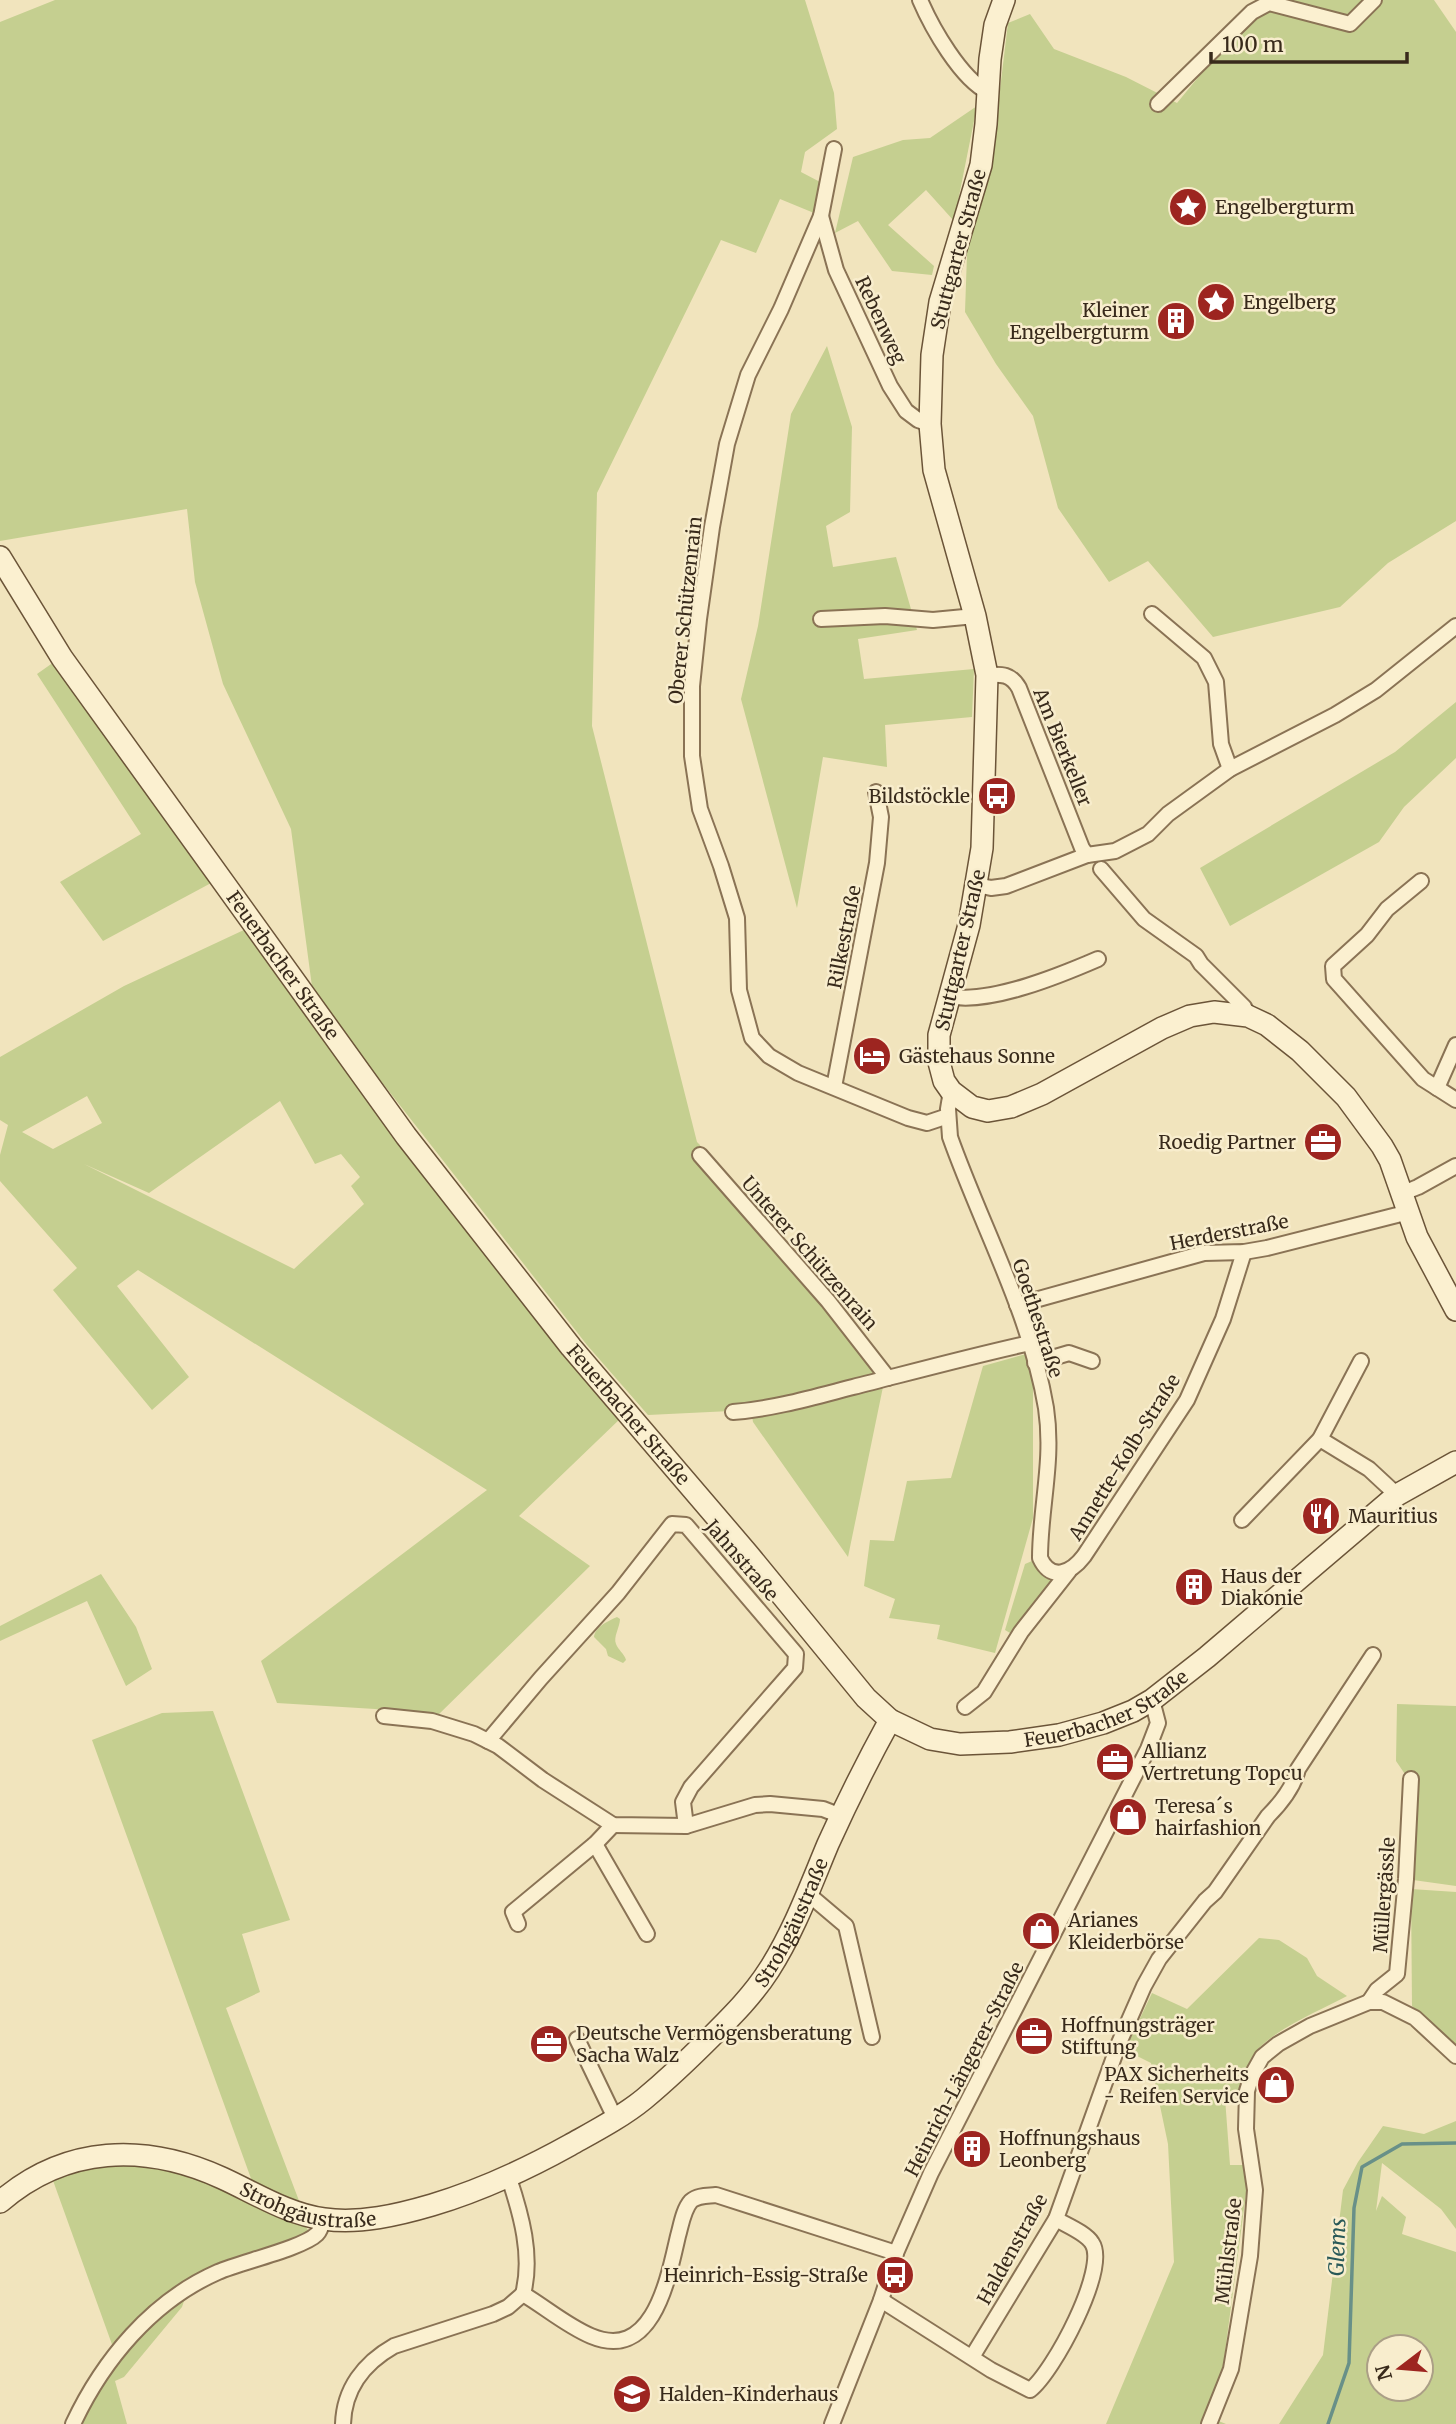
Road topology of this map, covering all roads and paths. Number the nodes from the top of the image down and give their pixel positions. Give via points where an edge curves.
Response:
1 (920, 0) edge
2 (1004, 0) edge
3 (1374, 0) edge
4 (988, 92) junction
5 (1158, 104) dead end
6 (834, 149) dead end
7 (821, 216) junction
8 (930, 425) junction
9 (0, 557) edge
10 (1152, 614) dead end
11 (975, 616) junction
12 (821, 620) dead end
13 (1456, 626) edge
14 (987, 675) junction
15 (1230, 769) junction
16 (876, 792) dead end
17 (1087, 855) junction
18 (1101, 869) dead end
19 (1420, 881) dead end
20 (977, 885) junction
21 (1098, 959) dead end
22 (949, 996) junction
23 (1248, 1016) junction
24 (1456, 1045) edge
25 (834, 1087) junction
26 (1437, 1088) junction
27 (951, 1091) junction
28 (1456, 1100) edge
29 (948, 1116) junction
30 (700, 1155) dead end
31 (1456, 1166) edge
32 (1406, 1203) junction
33 (1244, 1252) junction
34 (1017, 1305) junction
35 (1456, 1310) edge
36 (1030, 1343) junction
37 (1361, 1361) dead end
38 (1092, 1362) dead end
39 (1035, 1363) junction
40 (888, 1378) junction
41 (733, 1412) dead end
42 (1320, 1439) junction
43 (1456, 1462) edge
44 (1397, 1495) junction
45 (1242, 1520) dead end
46 (1074, 1567) junction
47 (1373, 1655) dead end
48 (1152, 1700) junction
49 (965, 1707) dead end
50 (384, 1716) dead end
51 (890, 1720) junction
52 (488, 1741) junction
53 (1410, 1779) dead end
54 (841, 1816) junction
55 (613, 1825) junction
56 (686, 1826) junction
57 (595, 1844) junction
58 (807, 1894) junction
59 (518, 1924) dead end
60 (647, 1934) dead end
61 (1369, 2002) junction
62 (872, 2037) dead end
63 (577, 2039) dead end
64 (1456, 2056) edge
65 (615, 2118) junction
66 (509, 2178) junction
67 (0, 2202) edge
68 (323, 2219) junction
69 (1056, 2219) junction
70 (896, 2253) junction
71 (523, 2294) junction
72 (881, 2300) junction
73 (972, 2357) junction
74 (73, 2424) edge
75 (343, 2424) edge
76 (832, 2424) edge
77 (1209, 2424) edge

1 - 4 street via 970,79
2 - 4 main road, Stuttgarter Straße via 995,25
3 - 5 street via 1350,24 1269,4 1252,12
4 - 8 main road, Stuttgarter Straße via 981,165 940,302 932,355
6 - 7 street, Oberer Schützenrain
7 - 8 street, Rebenweg via 836,270 890,386 906,411
7 - 25 street, Oberer Schützenrain via 748,375 727,444 699,619 692,686 692,756 699,809 737,918 739,990 752,1038 769,1056
8 - 11 main road, Stuttgarter Straße via 934,470
9 - 51 main road, Feuerbacher Straße via 62,658 406,1136 571,1347 866,1698
10 - 15 street via 1204,659 1216,682 1221,744
11 - 12 street
11 - 14 main road, Stuttgarter Straße
13 - 15 street via 1376,690
14 - 17 street, Am Bierkeller via 1004,674 1013,679
14 - 20 main road, Stuttgarter Straße
15 - 17 street via 1168,814 1149,834 1115,851
16 - 25 street, Rilkestraße via 881,817 877,863
17 - 20 street via 1006,886
18 - 23 street via 1144,919 1196,956
19 - 26 street via 1333,967 1334,979 1423,1079
20 - 22 main road, Stuttgarter Straße
21 - 22 street via 1057,977 1005,991 962,999
22 - 27 main road, Stuttgarter Straße via 939,1035 939,1062
23 - 27 main road via 1214,1012 1190,1016 1011,1107 988,1111 972,1107
23 - 32 main road via 1268,1025 1300,1051 1346,1097 1382,1146
24 - 26 street
25 - 29 street, Oberer Schützenrain via 927,1123
26 - 28 street
27 - 29 street, Goethestraße
29 - 34 street, Goethestraße via 960,1166
30 - 40 street, Unterer Schützenrain
31 - 32 street, Herderstraße via 1418,1187
32 - 33 street, Herderstraße
32 - 35 main road via 1433,1271
33 - 34 street, Herderstraße via 1204,1253
33 - 46 street, Annette-Kolb-Straße via 1223,1319 1187,1400
34 - 36 street, Goethestraße
36 - 39 street, Goethestraße
36 - 40 street
37 - 42 street
38 - 39 street via 1069,1353
39 - 46 street, Goethestraße via 1046,1410 1049,1456 1040,1558 1054,1573
40 - 41 street
42 - 44 street via 1368,1469
42 - 45 street
43 - 44 main road, Feuerbacher Straße
44 - 48 main road, Feuerbacher Straße
46 - 49 street, Annette-Kolb-Straße via 1021,1632 984,1692
47 - 69 street, Haldenstraße via 1277,1807 1159,1959 1119,2042
48 - 51 main road, Feuerbacher Straße via 1104,1723 1010,1742 960,1744 930,1739
48 - 70 street, Heinrich-Längerer-Straße via 1158,1723 1148,1749 965,2103
50 - 52 street via 432,1721
51 - 54 main road, Strohgäustraße
52 - 55 street
52 - 56 street, Jahnstraße via 672,1524 686,1525 796,1654 795,1668 691,1787 683,1802
53 - 61 street, Müllergässle via 1397,1974
54 - 56 street via 823,1809 770,1804
54 - 58 main road, Strohgäustraße
55 - 56 street
55 - 57 street
57 - 59 street via 513,1912
57 - 60 street
58 - 62 street via 846,1926
58 - 65 main road, Strohgäustraße via 789,1937 748,1999 691,2057
61 - 64 street via 1383,2002 1415,2018
61 - 77 street, Mühlstraße via 1278,2044 1262,2057 1252,2075 1246,2116 1255,2190 1250,2256 1230,2369
63 - 65 street
65 - 66 main road, Strohgäustraße
66 - 68 main road, Strohgäustraße via 414,2211 377,2218
66 - 71 street via 528,2262
67 - 68 main road, Strohgäustraße via 28,2181 63,2164 129,2154 191,2165 276,2205
68 - 74 street via 319,2232 306,2242 218,2272 175,2295 107,2366
69 - 73 street, Haldenstraße
69 - 73 street via 1092,2241 1097,2255 1065,2342 1030,2390
70 - 71 street via 716,2195 700,2196 682,2219 657,2308 629,2340 593,2337
70 - 72 street, Heinrich-Längerer-Straße
71 - 75 street via 493,2314 379,2355 355,2381
72 - 73 street
72 - 76 street, Heinrich-Längerer-Straße

